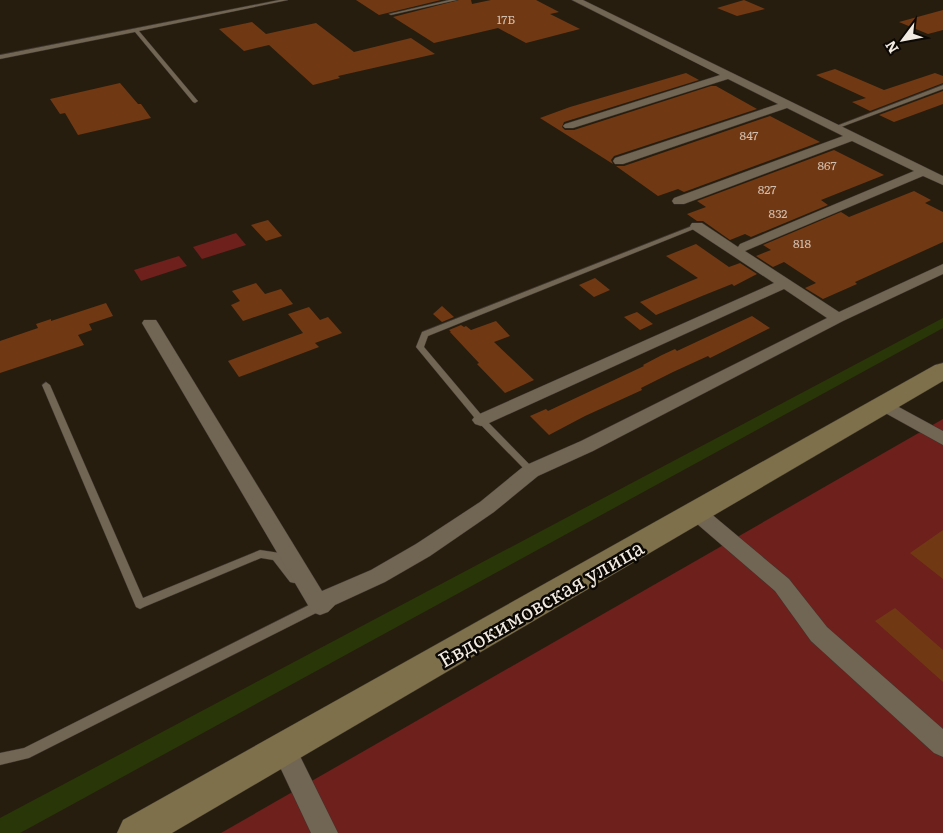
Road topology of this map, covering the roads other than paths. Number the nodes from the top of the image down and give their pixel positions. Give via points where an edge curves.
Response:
1 (286, 0) edge
2 (455, 0) edge
3 (576, 0) edge
4 (391, 14) dead end
5 (136, 30) junction
6 (0, 57) edge
7 (731, 75) junction
8 (943, 87) edge
9 (195, 101) dead end
10 (789, 104) junction
11 (569, 126) dead end
12 (834, 128) junction
13 (851, 137) junction
14 (620, 161) dead end
15 (925, 171) junction
16 (943, 181) edge
17 (679, 201) dead end
18 (697, 226) joint
19 (745, 247) dead end
20 (943, 268) edge
21 (785, 283) junction
22 (838, 318) junction
23 (150, 323) dead end
24 (943, 371) edge
25 (46, 385) dead end
26 (884, 405) junction
27 (481, 420) junction
28 (943, 439) edge
29 (530, 471) junction
30 (696, 512) junction
31 (320, 606) junction
32 (943, 745) edge
33 (284, 750) junction
34 (0, 758) edge
35 (136, 833) edge
36 (324, 833) edge

1 - 5 lane
2 - 4 lane
3 - 7 street
5 - 6 lane
5 - 9 lane
7 - 10 street
7 - 11 street
8 - 12 lane
10 - 12 street
10 - 14 street
12 - 13 street
13 - 15 street
13 - 17 street
15 - 16 street
15 - 19 street
18 - 21 street
18 - 27 lane via 425,334 420,347
20 - 22 street
21 - 22 street
21 - 27 street
22 - 29 street via 587,446
23 - 31 street
24 - 26 main road, Евдокимовская улица
25 - 31 lane via 140,604 260,554 276,556
26 - 28 street
26 - 30 main road, Евдокимовская улица
27 - 29 lane
29 - 31 street via 487,507 423,550
30 - 32 street via 782,584 819,634
30 - 33 main road, Евдокимовская улица
31 - 34 lane via 25,754
33 - 35 main road, Евдокимовская улица
33 - 36 street

